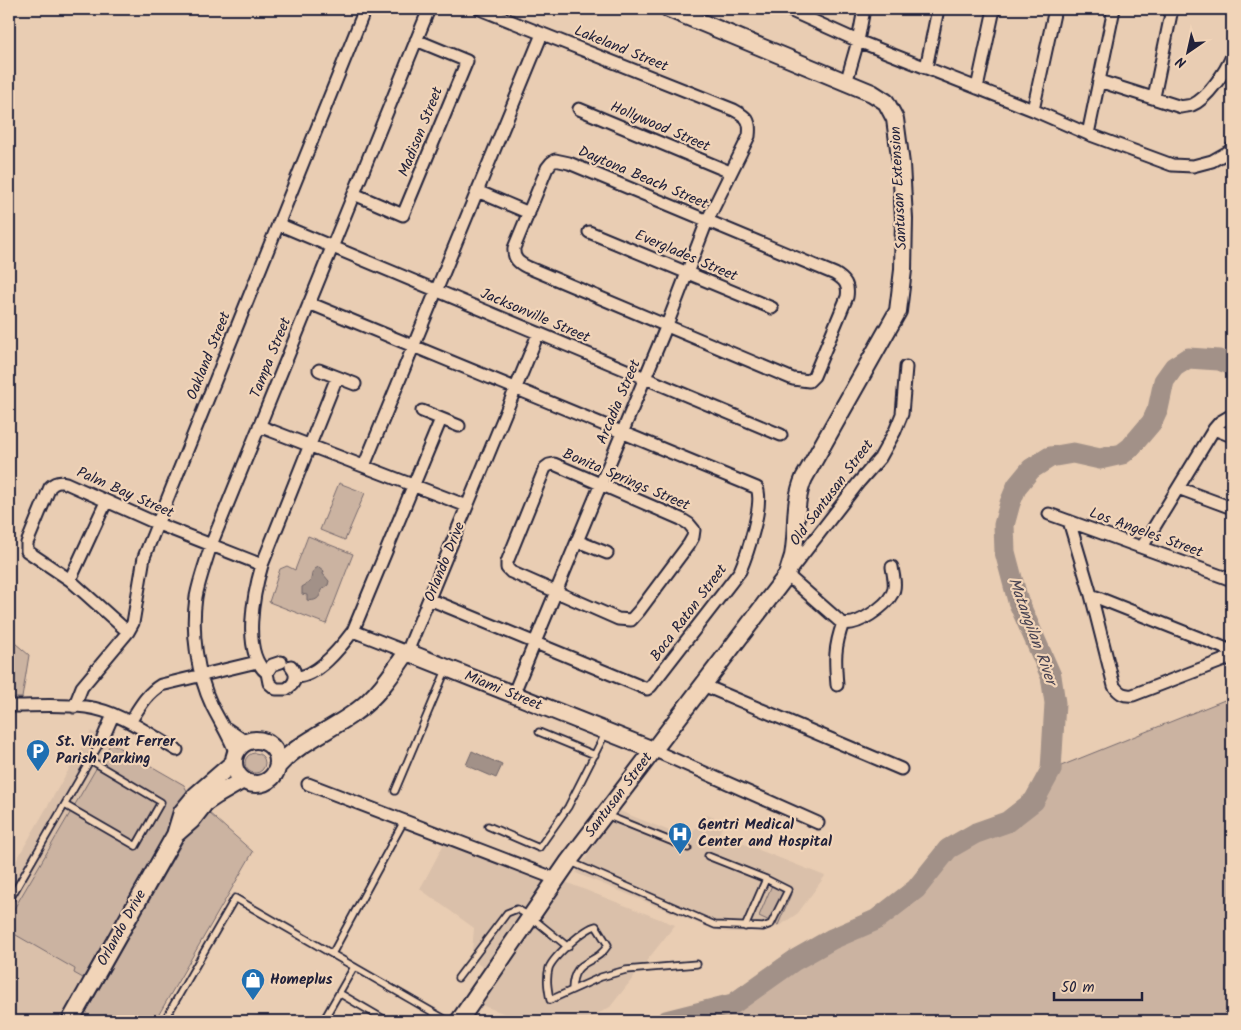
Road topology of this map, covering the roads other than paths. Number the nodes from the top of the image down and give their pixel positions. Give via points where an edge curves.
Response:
1 (365, 9) edge
2 (429, 9) edge
3 (480, 9) edge
4 (669, 9) edge
5 (788, 9) edge
6 (864, 9) edge
7 (938, 9) edge
8 (994, 9) edge
9 (1054, 9) edge
10 (1114, 9) edge
11 (1172, 9) edge
12 (542, 34) junction
13 (416, 40) junction
14 (858, 41) junction
15 (1232, 56) edge
16 (926, 68) junction
17 (1099, 81) junction
18 (846, 83) junction
19 (977, 88) junction
20 (1154, 97) junction
21 (579, 109) dead end
22 (1033, 110) junction
23 (749, 121) joint
24 (1088, 134) junction
25 (1232, 148) edge
26 (730, 172) junction
27 (477, 191) junction
28 (354, 194) junction
29 (529, 213) junction
30 (707, 221) junction
31 (278, 224) junction
32 (589, 232) dead end
33 (332, 247) junction
34 (686, 272) junction
35 (436, 291) junction
36 (309, 303) junction
37 (772, 308) dead end
38 (667, 325) junction
39 (538, 334) junction
40 (413, 346) junction
41 (906, 367) dead end
42 (319, 370) dead end
43 (337, 377) junction
44 (645, 378) junction
45 (355, 384) dead end
46 (516, 388) junction
47 (422, 411) dead end
48 (1232, 416) edge
49 (442, 419) junction
50 (260, 426) junction
51 (459, 426) dead end
52 (1214, 429) junction
53 (622, 432) junction
54 (781, 435) dead end
55 (1232, 436) edge
56 (310, 445) junction
57 (364, 466) junction
58 (601, 484) junction
59 (414, 486) junction
60 (1178, 488) junction
61 (106, 502) junction
62 (467, 506) junction
63 (1232, 508) edge
64 (1049, 514) dead end
65 (1069, 521) junction
66 (158, 524) junction
67 (577, 541) junction
68 (211, 545) junction
69 (1142, 546) junction
70 (607, 554) dead end
71 (262, 564) junction
72 (892, 567) dead end
73 (787, 575) junction
74 (70, 580) junction
75 (1232, 580) edge
76 (556, 591) junction
77 (1091, 595) junction
78 (429, 599) junction
79 (843, 623) junction
80 (353, 631) junction
81 (128, 632) junction
82 (534, 643) junction
83 (1232, 651) edge
84 (407, 652) junction
85 (1232, 657) edge
86 (257, 662) junction
87 (446, 668) junction
88 (267, 673) junction
89 (201, 676) junction
90 (295, 677) junction
91 (703, 685) junction
92 (837, 685) dead end
93 (513, 694) junction
94 (9, 706) edge
95 (74, 707) junction
96 (113, 715) junction
97 (130, 722) junction
98 (539, 732) dead end
99 (606, 732) junction
100 (103, 738) joint
101 (297, 748) junction
102 (177, 750) dead end
103 (274, 750) junction
104 (653, 750) junction
105 (239, 753) junction
106 (595, 755) junction
107 (90, 760) junction
108 (278, 766) junction
109 (901, 769) dead end
110 (243, 780) junction
111 (308, 784) dead end
112 (395, 791) dead end
113 (65, 805) junction
114 (605, 814) junction
115 (404, 821) junction
116 (818, 823) dead end
117 (488, 826) dead end
118 (175, 834) junction
119 (688, 848) dead end
120 (708, 856) dead end
121 (569, 861) junction
122 (556, 879) junction
123 (766, 879) junction
124 (9, 901) edge
125 (531, 917) junction
126 (746, 926) junction
127 (568, 946) junction
128 (332, 954) junction
129 (697, 964) dead end
130 (354, 967) junction
131 (458, 978) dead end
132 (572, 990) junction
133 (339, 993) junction
134 (70, 1021) edge
135 (164, 1021) edge
136 (323, 1021) edge
137 (387, 1021) edge
138 (448, 1021) edge
139 (459, 1021) edge

1 - 31 street, Oakland Street
2 - 13 street, Tampa Street
3 - 12 street, Lakeland Street
4 - 18 street, Santusan Extension
5 - 14 street
6 - 14 street
7 - 16 street
8 - 19 street
9 - 22 street
10 - 17 street
11 - 20 street
12 - 23 street, Lakeland Street via 734,110
12 - 27 street
13 - 28 street, Tampa Street
13 - 28 street, Madison Street via 467,61 404,214
14 - 16 street
14 - 18 street
15 - 20 street via 1225,72 1194,105 1181,107
16 - 19 street
17 - 20 street
17 - 24 street
18 - 73 street, Santusan Extension via 886,102 895,119 904,219 898,312 804,478 799,490 793,556
19 - 22 street
21 - 26 street, Hollywood Street
22 - 24 street
23 - 26 street, Arcadia Street via 749,136
24 - 25 street via 1172,165 1193,166 1212,161
26 - 30 street, Arcadia Street
27 - 29 street
27 - 35 street
28 - 33 street, Tampa Street
29 - 30 street, Daytona Beach Street via 548,168 555,160
29 - 38 street, Daytona Beach Street via 514,248 516,260
30 - 34 street, Arcadia Street
30 - 38 street, Daytona Beach Street via 835,274 847,284 847,297 809,381 794,379
31 - 33 street, Jacksonville Street
31 - 66 street, Oakland Street
32 - 34 street, Everglades Street
33 - 35 street, Jacksonville Street
33 - 36 street, Tampa Street
34 - 37 street, Everglades Street
34 - 38 street, Arcadia Street
35 - 39 street, Jacksonville Street
35 - 40 street
36 - 40 street, Boca Raton Street
36 - 50 street, Tampa Street
38 - 44 street, Arcadia Street
39 - 44 street, Jacksonville Street
39 - 46 street, Orlando Drive
40 - 46 street, Boca Raton Street
40 - 57 street
41 - 73 street, Old Santusan Street via 902,414 880,458
42 - 43 street
43 - 45 street
43 - 56 street
44 - 53 street, Arcadia Street
44 - 54 street, Jacksonville Street
46 - 53 street, Boca Raton Street
46 - 62 street, Orlando Drive
47 - 49 street
48 - 52 street
49 - 51 street
49 - 59 street
50 - 56 street
50 - 68 street, Tampa Street
52 - 55 street
52 - 60 street
53 - 58 street, Arcadia Street
53 - 82 street, Boca Raton Street via 757,488 756,518 742,565 731,584 647,689
56 - 57 street
56 - 71 street
57 - 59 street
58 - 67 street, Arcadia Street
58 - 76 street, Bonita Springs Street via 554,464 545,468 507,568
58 - 76 street, Bonita Springs Street via 681,519 694,530 693,537 631,620 618,619
59 - 62 street
59 - 80 street
60 - 63 street
60 - 69 street
61 - 66 street, Palm Bay Street
61 - 74 street
61 - 74 street, Palm Bay Street via 66,483 54,483 50,487 26,547 31,555
62 - 78 street, Orlando Drive
64 - 65 street, Los Angeles Street
65 - 69 street, Los Angeles Street
65 - 77 street
66 - 68 street, Palm Bay Street
66 - 81 street, Oakland Street via 144,557 133,623
67 - 70 street
67 - 76 street, Arcadia Street
68 - 71 street, Palm Bay Street
68 - 89 street, Tampa Street via 196,598 195,626
69 - 75 street, Los Angeles Street
71 - 86 street via 252,604
72 - 79 street via 894,589 885,604 860,620
73 - 79 street
73 - 91 street, Santusan Street
74 - 81 street, Palm Bay Street
76 - 82 street, Arcadia Street
77 - 83 street
77 - 85 street via 1114,686 1125,696
78 - 82 street, Boca Raton Street
78 - 84 street, Orlando Drive
79 - 92 street via 834,654
80 - 84 street, Miami Street
80 - 90 street via 311,674
81 - 95 street, Oakland Street via 82,687
82 - 93 street, Arcadia Street
84 - 87 street, Miami Street
84 - 101 street, Orlando Drive via 385,684 356,712
86 - 88 street
86 - 89 street
87 - 93 street, Miami Street
87 - 112 lane
88 - 90 street via 272,665 286,664 294,671
88 - 90 street via 270,685 279,690 289,688
89 - 97 street via 153,690
89 - 105 street, Tampa Street via 212,706 223,725 234,735
91 - 104 street, Santusan Street
91 - 109 street
93 - 99 street, Miami Street
94 - 95 street
95 - 96 street
96 - 97 street
96 - 100 street
97 - 102 street
98 - 106 lane
99 - 104 street, Miami Street
99 - 106 lane
100 - 107 lane
101 - 103 street, Orlando Drive
101 - 108 street, Orlando Drive
103 - 105 street via 258,740
103 - 108 street
104 - 114 street, Santusan Street
104 - 116 street
105 - 110 street via 235,769
105 - 118 street, Orlando Drive via 196,794 182,812
106 - 117 lane via 568,807 539,848
107 - 113 lane
107 - 113 lane via 161,802 136,846
108 - 110 street via 276,773 264,782
110 - 118 street, Orlando Drive via 205,803
111 - 115 street
113 - 124 lane
114 - 119 lane
114 - 121 street, Santusan Street
115 - 122 street
115 - 128 lane
118 - 134 street, Orlando Drive
120 - 123 lane
121 - 122 street, Santusan Street
121 - 126 lane via 715,925
122 - 125 street, Santusan Street
123 - 126 lane
123 - 126 lane via 788,890 771,924
125 - 127 lane
125 - 131 lane via 516,909 507,913
125 - 139 street, Santusan Street
127 - 132 lane via 550,966 547,984 550,1000
127 - 132 lane via 590,927 596,926 608,945 577,968
128 - 130 lane
128 - 135 lane via 235,898
129 - 132 lane via 626,970
130 - 133 lane
130 - 138 lane
133 - 136 lane
133 - 137 lane

